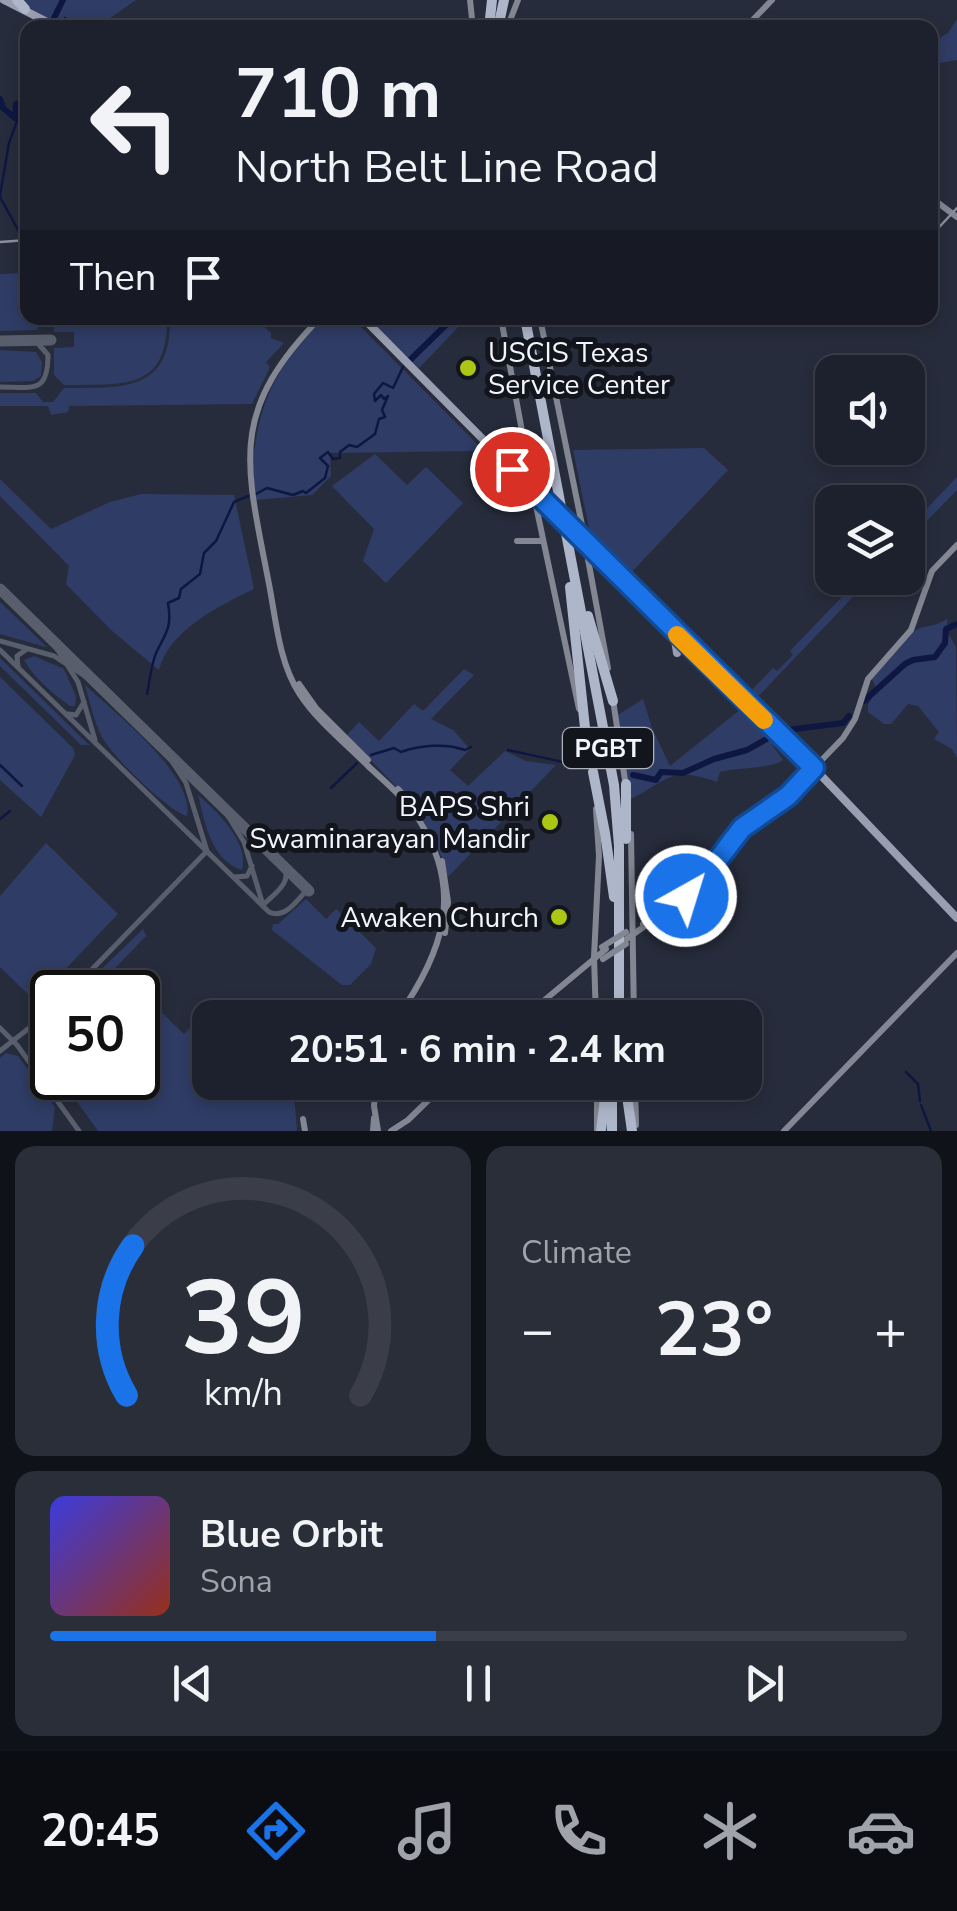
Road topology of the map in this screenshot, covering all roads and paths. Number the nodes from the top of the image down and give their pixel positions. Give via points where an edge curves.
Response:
1 (774, 0) edge
2 (2, 2) edge
3 (21, 5) edge
4 (39, 20) edge
5 (42, 20) edge
6 (755, 20) edge
7 (313, 325) edge
8 (367, 325) edge
9 (503, 325) edge
10 (524, 325) edge
11 (541, 325) edge
12 (533, 494) junction
13 (517, 541) dead end
14 (543, 541) junction
15 (957, 543) edge
16 (584, 544) junction
17 (573, 585) junction
18 (686, 640) junction
19 (692, 653) junction
20 (727, 690) junction
21 (740, 696) junction
22 (613, 701) junction
23 (586, 737) junction
24 (779, 738) junction
25 (811, 769) junction
26 (592, 772) junction
27 (626, 784) junction
28 (690, 893) junction
29 (614, 897) junction
30 (690, 905) dead end
31 (664, 910) junction
32 (619, 914) junction
33 (656, 921) junction
34 (957, 921) edge
35 (631, 934) junction
36 (957, 956) edge
37 (597, 958) junction
38 (568, 981) junction
39 (411, 1000) edge
40 (546, 1000) edge
41 (596, 1000) edge
42 (616, 1000) edge
43 (617, 1000) edge
44 (633, 1000) edge
45 (374, 1100) edge
46 (374, 1100) edge
47 (430, 1100) edge
48 (432, 1100) edge
49 (598, 1100) edge
50 (610, 1100) edge
51 (616, 1100) edge
52 (623, 1100) edge
53 (635, 1100) edge
54 (303, 1119) dead end
55 (305, 1131) edge
56 (377, 1131) edge
57 (391, 1131) edge
58 (401, 1131) edge
59 (599, 1131) edge
60 (615, 1131) edge
61 (634, 1131) edge
62 (786, 1131) edge

1 - 6 main road
2 - 3 main road
2 - 4 main road
3 - 5 main road
7 - 39 main road via 273,373 256,410 251,488 292,680 311,710 406,803 436,855 444,896 440,937
8 - 12 main road
9 - 12 main road
10 - 17 highway, PGBT
11 - 16 main road
12 - 14 main road
12 - 16 main road, bridge
13 - 14 main road
14 - 23 main road
15 - 25 main road via 932,572 910,630 874,669 850,722
16 - 18 main road
16 - 22 main road
17 - 22 highway
17 - 23 highway
17 - 29 highway, PGBT via 606,774
17 - 32 highway, PGBT via 613,773
18 - 19 main road
18 - 19 main road via 678,654
19 - 20 main road
19 - 21 main road
20 - 21 main road
20 - 24 main road
21 - 24 main road
22 - 27 main road
23 - 26 main road
24 - 25 main road
25 - 28 main road via 785,798 742,828
25 - 31 main road via 740,825 698,881
25 - 34 main road
26 - 29 highway
26 - 37 main road
27 - 32 highway
27 - 35 main road
28 - 30 main road
28 - 33 main road
29 - 42 highway
31 - 33 main road
31 - 35 main road
32 - 43 highway
33 - 35 main road
35 - 37 main road, bridge
35 - 44 main road
36 - 62 main road
37 - 38 main road
37 - 38 main road
37 - 41 main road
38 - 40 main road
45 - 56 main road
46 - 56 main road
47 - 57 main road
48 - 58 main road
49 - 59 main road
50 - 59 highway
51 - 60 highway
52 - 61 highway
53 - 61 main road
54 - 55 main road

